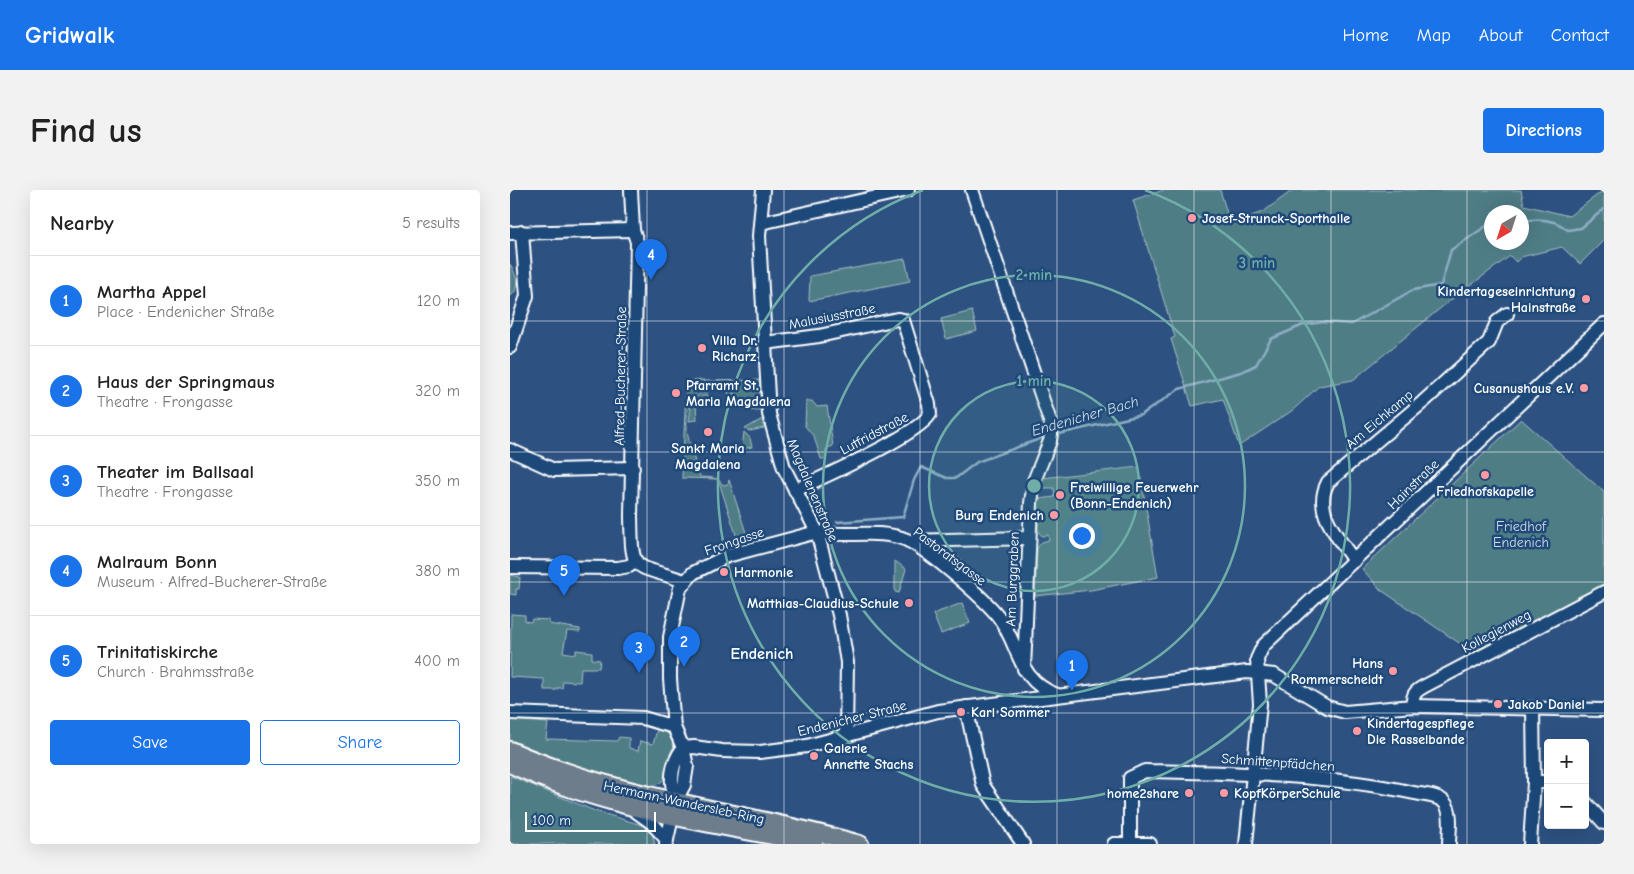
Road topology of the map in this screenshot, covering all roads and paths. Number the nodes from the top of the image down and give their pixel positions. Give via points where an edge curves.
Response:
1 (631, 190) edge
2 (763, 190) edge
3 (908, 190) edge
4 (972, 190) edge
5 (762, 223) junction
6 (633, 230) junction
7 (516, 232) edge
8 (1507, 314) dead end
9 (903, 320) joint
10 (1604, 324) edge
11 (765, 343) junction
12 (510, 347) edge
13 (510, 450) edge
14 (633, 468) junction
15 (795, 490) junction
16 (817, 532) junction
17 (1028, 538) junction
18 (909, 541) junction
19 (1354, 561) junction
20 (635, 562) junction
21 (510, 566) edge
22 (684, 581) junction
23 (1604, 592) edge
24 (1024, 669) junction
25 (1257, 673) junction
26 (1034, 683) junction
27 (1057, 695) junction
28 (1028, 700) junction
29 (966, 706) junction
30 (1413, 706) junction
31 (1533, 708) junction
32 (1604, 710) edge
33 (510, 713) edge
34 (674, 727) junction
35 (846, 737) junction
36 (683, 748) junction
37 (510, 750) edge
38 (510, 764) edge
39 (1254, 774) junction
40 (671, 778) junction
41 (1534, 782) junction
42 (1544, 782) edge
43 (651, 795) junction
44 (1589, 806) edge
45 (630, 807) junction
46 (674, 808) junction
47 (1604, 823) edge
48 (666, 842) edge
49 (1130, 843) edge
50 (814, 844) edge
51 (860, 844) edge
52 (1022, 844) edge
53 (1114, 844) edge
54 (1150, 844) edge
55 (1246, 844) edge
56 (1449, 844) edge
57 (1530, 844) edge

1 - 6 street, Alfred-Bucherer-Straße
2 - 5 street, Magdalenenstraße
3 - 5 street
4 - 17 street, Am Burggraben via 1051,435 1034,481
5 - 11 street, Magdalenenstraße via 759,236
6 - 7 street
6 - 14 street, Alfred-Bucherer-Straße via 636,242
7 - 12 street via 527,296
8 - 19 street, Am Eichkamp via 1497,322 1489,342 1328,482 1321,500 1323,511
9 - 11 street, Malusiusstraße
9 - 15 street, Lutfridstraße via 930,414 926,420 860,459
10 - 19 street, Hainstraße
11 - 15 street, Magdalenenstraße via 769,414 777,446
13 - 14 street via 554,470
14 - 20 street, Alfred-Bucherer-Straße via 631,515
15 - 16 street, Magdalenenstraße
16 - 18 street, Pastoratsgasse via 833,535 885,534
16 - 22 street, Frongasse via 727,556
16 - 35 street, Magdalenenstraße via 847,662
17 - 18 street
17 - 24 street, Am Burggraben
18 - 24 street, Pastoratsgasse via 961,580 994,611 1010,636
19 - 25 street, Hainstraße via 1262,646 1257,658
20 - 21 street via 618,568
20 - 22 street via 641,568
22 - 34 street via 670,637
23 - 30 street, Kollegienweg via 1416,691
24 - 26 street
25 - 27 street, Endenicher Straße
25 - 30 street, Endenicher Straße via 1274,675 1337,710 1359,712
25 - 39 street, Hainstraße via 1260,704
26 - 27 street, Endenicher Straße
26 - 28 street
27 - 28 street, Endenicher Straße
28 - 29 street, Endenicher Straße
29 - 35 street, Endenicher Straße
29 - 52 street via 983,785
30 - 31 street, Endenicher Straße
31 - 32 street, Endenicher Straße
31 - 41 street
33 - 34 street via 643,718
34 - 36 street
35 - 36 street, Endenicher Straße via 760,752 722,752 694,746
36 - 40 street via 676,756
36 - 46 street via 687,766 684,785
37 - 43 main road, Hermann-Wandersleb-Ring via 569,774
38 - 45 main road, Hermann-Wandersleb-Ring via 566,788
39 - 49 street, Schmittenpfädchen via 1145,771 1134,775 1130,778
39 - 55 street, Hainstraße
39 - 56 street, Schmittenpfädchen via 1346,782 1439,799 1447,805 1449,812
40 - 43 street
40 - 46 street
41 - 42 street
41 - 57 street
43 - 46 main road, Hermann-Wandersleb-Ring
44 - 47 street
45 - 46 main road, Hermann-Wandersleb-Ring
45 - 48 street via 652,823
46 - 48 street
46 - 50 main road, Hermann-Wandersleb-Ring
46 - 51 main road, Hermann-Wandersleb-Ring via 776,822
49 - 53 street
49 - 54 street

